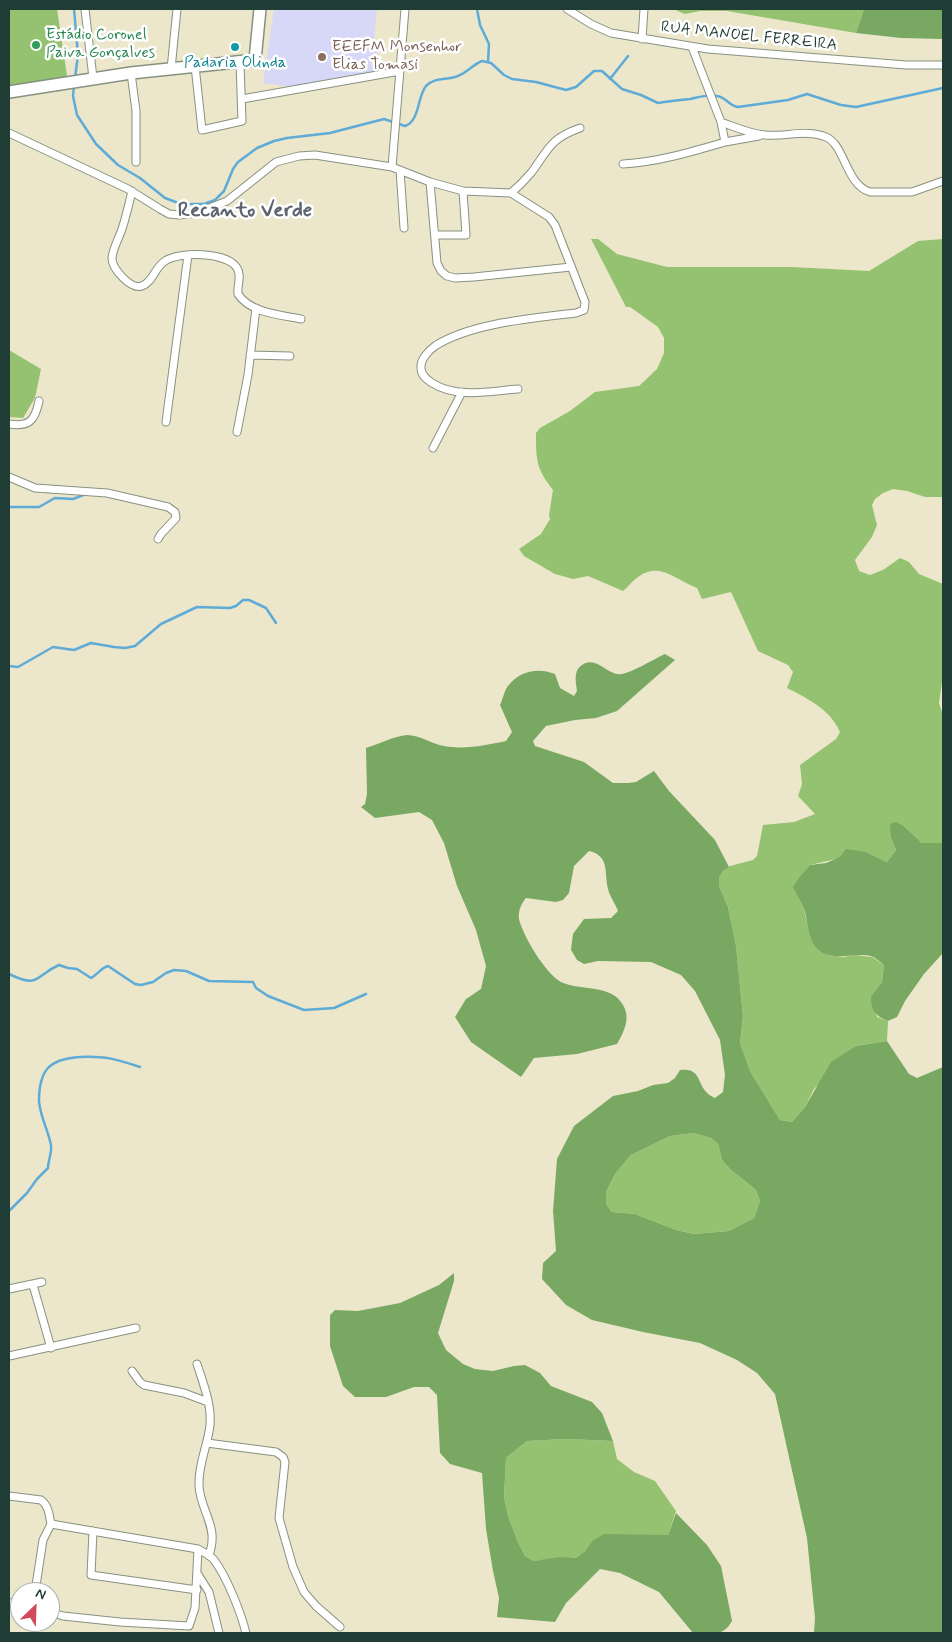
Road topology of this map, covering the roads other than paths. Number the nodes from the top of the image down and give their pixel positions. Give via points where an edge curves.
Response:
1 (85, 9) edge
2 (178, 9) edge
3 (260, 9) edge
4 (405, 9) edge
5 (567, 9) edge
6 (644, 9) edge
7 (642, 39) junction
8 (692, 47) junction
9 (240, 62) junction
10 (943, 65) edge
11 (195, 66) junction
12 (171, 69) junction
13 (400, 71) junction
14 (132, 73) junction
15 (93, 78) junction
16 (9, 92) edge
17 (242, 99) junction
18 (721, 122) junction
19 (580, 128) dead end
20 (9, 133) edge
21 (767, 135) junction
22 (725, 142) junction
23 (136, 162) dead end
24 (622, 164) dead end
25 (392, 166) junction
26 (400, 170) junction
27 (430, 182) junction
28 (943, 182) edge
29 (463, 191) junction
30 (132, 192) junction
31 (511, 193) junction
32 (404, 228) dead end
33 (435, 235) junction
34 (188, 255) junction
35 (571, 268) junction
36 (256, 308) junction
37 (301, 319) dead end
38 (250, 355) junction
39 (290, 356) dead end
40 (518, 389) dead end
41 (462, 392) junction
42 (39, 401) dead end
43 (166, 422) dead end
44 (9, 424) edge
45 (237, 432) dead end
46 (432, 448) dead end
47 (9, 477) edge
48 (158, 539) dead end
49 (42, 1282) dead end
50 (33, 1285) junction
51 (9, 1290) edge
52 (136, 1328) dead end
53 (51, 1348) junction
54 (9, 1356) edge
55 (197, 1364) dead end
56 (132, 1371) dead end
57 (208, 1402) junction
58 (207, 1443) junction
59 (9, 1496) edge
60 (51, 1524) junction
61 (93, 1531) junction
62 (198, 1549) junction
63 (209, 1556) junction
64 (197, 1573) junction
65 (37, 1582) edge
66 (197, 1590) junction
67 (60, 1615) edge
68 (340, 1627) dead end
69 (219, 1633) edge
70 (246, 1633) edge

1 - 15 street
2 - 12 street
3 - 9 main road via 255,60
4 - 13 street
5 - 7 street, RUA MANOEL FERREIRA via 611,33
6 - 7 street
7 - 8 street, RUA MANOEL FERREIRA
8 - 10 street, RUA MANOEL FERREIRA via 906,65
8 - 18 street
9 - 11 main road
9 - 17 street
11 - 12 main road
11 - 17 street via 202,130 242,121
12 - 14 main road
13 - 17 street
13 - 25 street
14 - 15 main road
14 - 23 street
15 - 16 main road
18 - 21 street
18 - 22 street
19 - 31 street via 556,138
20 - 30 street
21 - 22 street
21 - 28 street via 815,134 830,139 864,191 912,192
22 - 24 street via 684,155
25 - 26 street
25 - 30 street via 315,155 288,158 276,162 227,201 196,214 169,214
26 - 27 street
26 - 32 street
27 - 29 street
27 - 33 street
29 - 31 street
29 - 33 street via 466,235
30 - 34 street via 112,258 123,278 132,286 144,285 166,260
31 - 35 street via 549,217
33 - 35 street via 437,263 441,271 454,278
34 - 36 street via 224,258 236,266 239,271 238,294
34 - 43 street
35 - 41 street via 585,302 581,312 496,324 434,346 422,361 422,374 438,387
36 - 37 street
36 - 38 street
38 - 39 street
38 - 45 street
40 - 41 street
41 - 46 street
42 - 44 street via 38,410 27,424
47 - 48 street via 41,489 107,493 168,506 176,512 176,518
49 - 50 street
50 - 51 street
50 - 53 street
52 - 53 street
53 - 54 street
55 - 57 street
56 - 57 street via 144,1384
57 - 58 street via 211,1413
58 - 63 street via 199,1486 200,1499 212,1532
58 - 68 street via 276,1452 283,1457 279,1518 293,1567 304,1592
59 - 60 street via 46,1503
60 - 61 street
60 - 65 street via 43,1540
61 - 62 street
61 - 66 street via 91,1575
62 - 63 street
62 - 64 street
63 - 70 street via 235,1601
64 - 66 street
64 - 69 street via 209,1592
66 - 67 street via 189,1626

